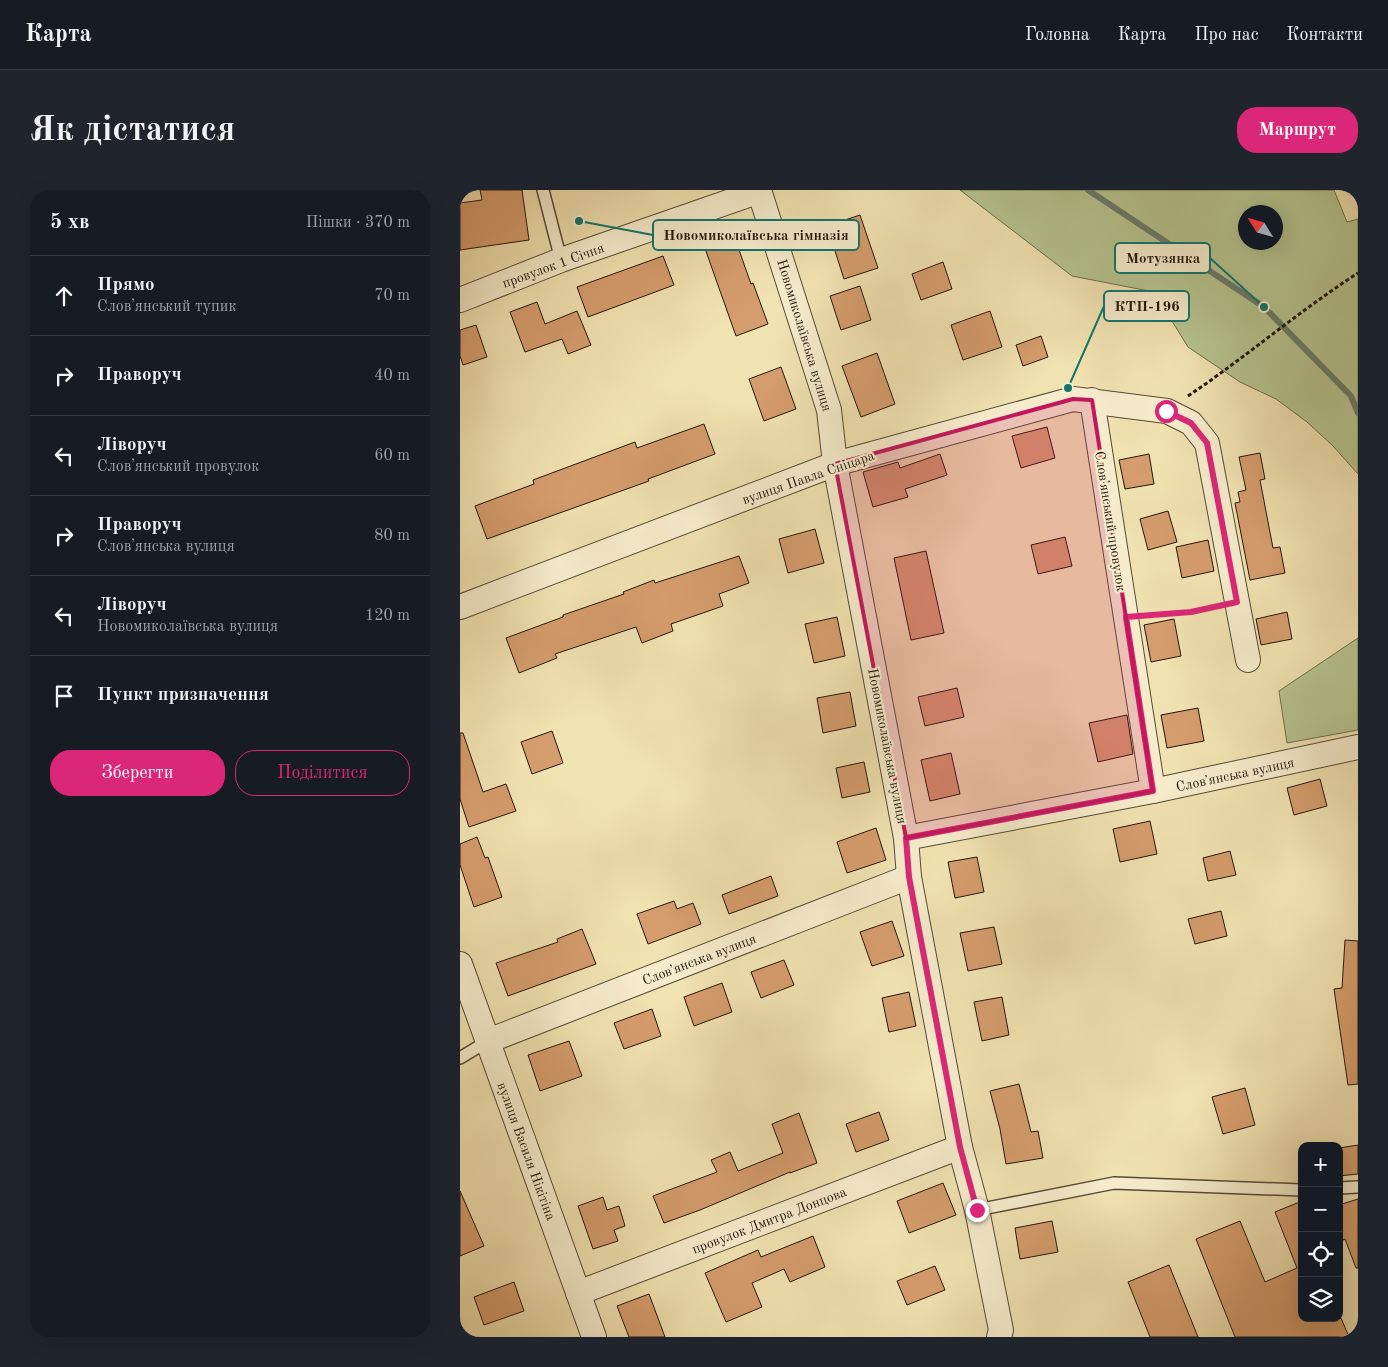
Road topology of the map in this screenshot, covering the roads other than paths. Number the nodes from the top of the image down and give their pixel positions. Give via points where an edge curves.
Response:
1 (543, 190) edge
2 (760, 191) edge
3 (561, 260) junction
4 (460, 300) edge
5 (1092, 400) junction
6 (835, 464) junction
7 (460, 607) edge
8 (1248, 660) dead end
9 (1358, 747) edge
10 (1153, 791) junction
11 (906, 838) junction
12 (909, 877) junction
13 (460, 964) edge
14 (488, 1041) junction
15 (460, 1058) edge
16 (960, 1147) junction
17 (1358, 1187) edge
18 (1343, 1188) edge
19 (1298, 1190) edge
20 (977, 1210) junction
21 (578, 1293) junction
22 (594, 1337) edge
23 (999, 1337) edge

1 - 3 lane
2 - 3 street, провулок 1 Січня
2 - 6 street, Новомиколаївська вулиця via 829,410
3 - 4 street, провулок 1 Січня
5 - 6 street, вулиця Павла Сніцара via 1073,399
5 - 8 street, вулиця Павла Сніцара via 1166,411 1191,423 1207,443
5 - 10 street, Словʼянський провулок
6 - 7 street, вулиця Павла Сніцара
6 - 11 street, Новомиколаївська вулиця
9 - 10 street, Словʼянська вулиця
10 - 11 street, Словʼянська вулиця
11 - 12 street, Новомиколаївська вулиця
12 - 14 street, Словʼянська вулиця
12 - 16 street, Новомиколаївська вулиця
13 - 14 street, вулиця Василя Нікітіна
14 - 15 lane
14 - 21 street, вулиця Василя Нікітіна
16 - 20 street, Новомиколаївська вулиця
16 - 21 street, провулок Дмитра Донцова
17 - 18 lane
19 - 20 lane via 1114,1183
20 - 23 street, Новомиколаївська вулиця via 1001,1330
21 - 22 street, вулиця Василя Нікітіна

